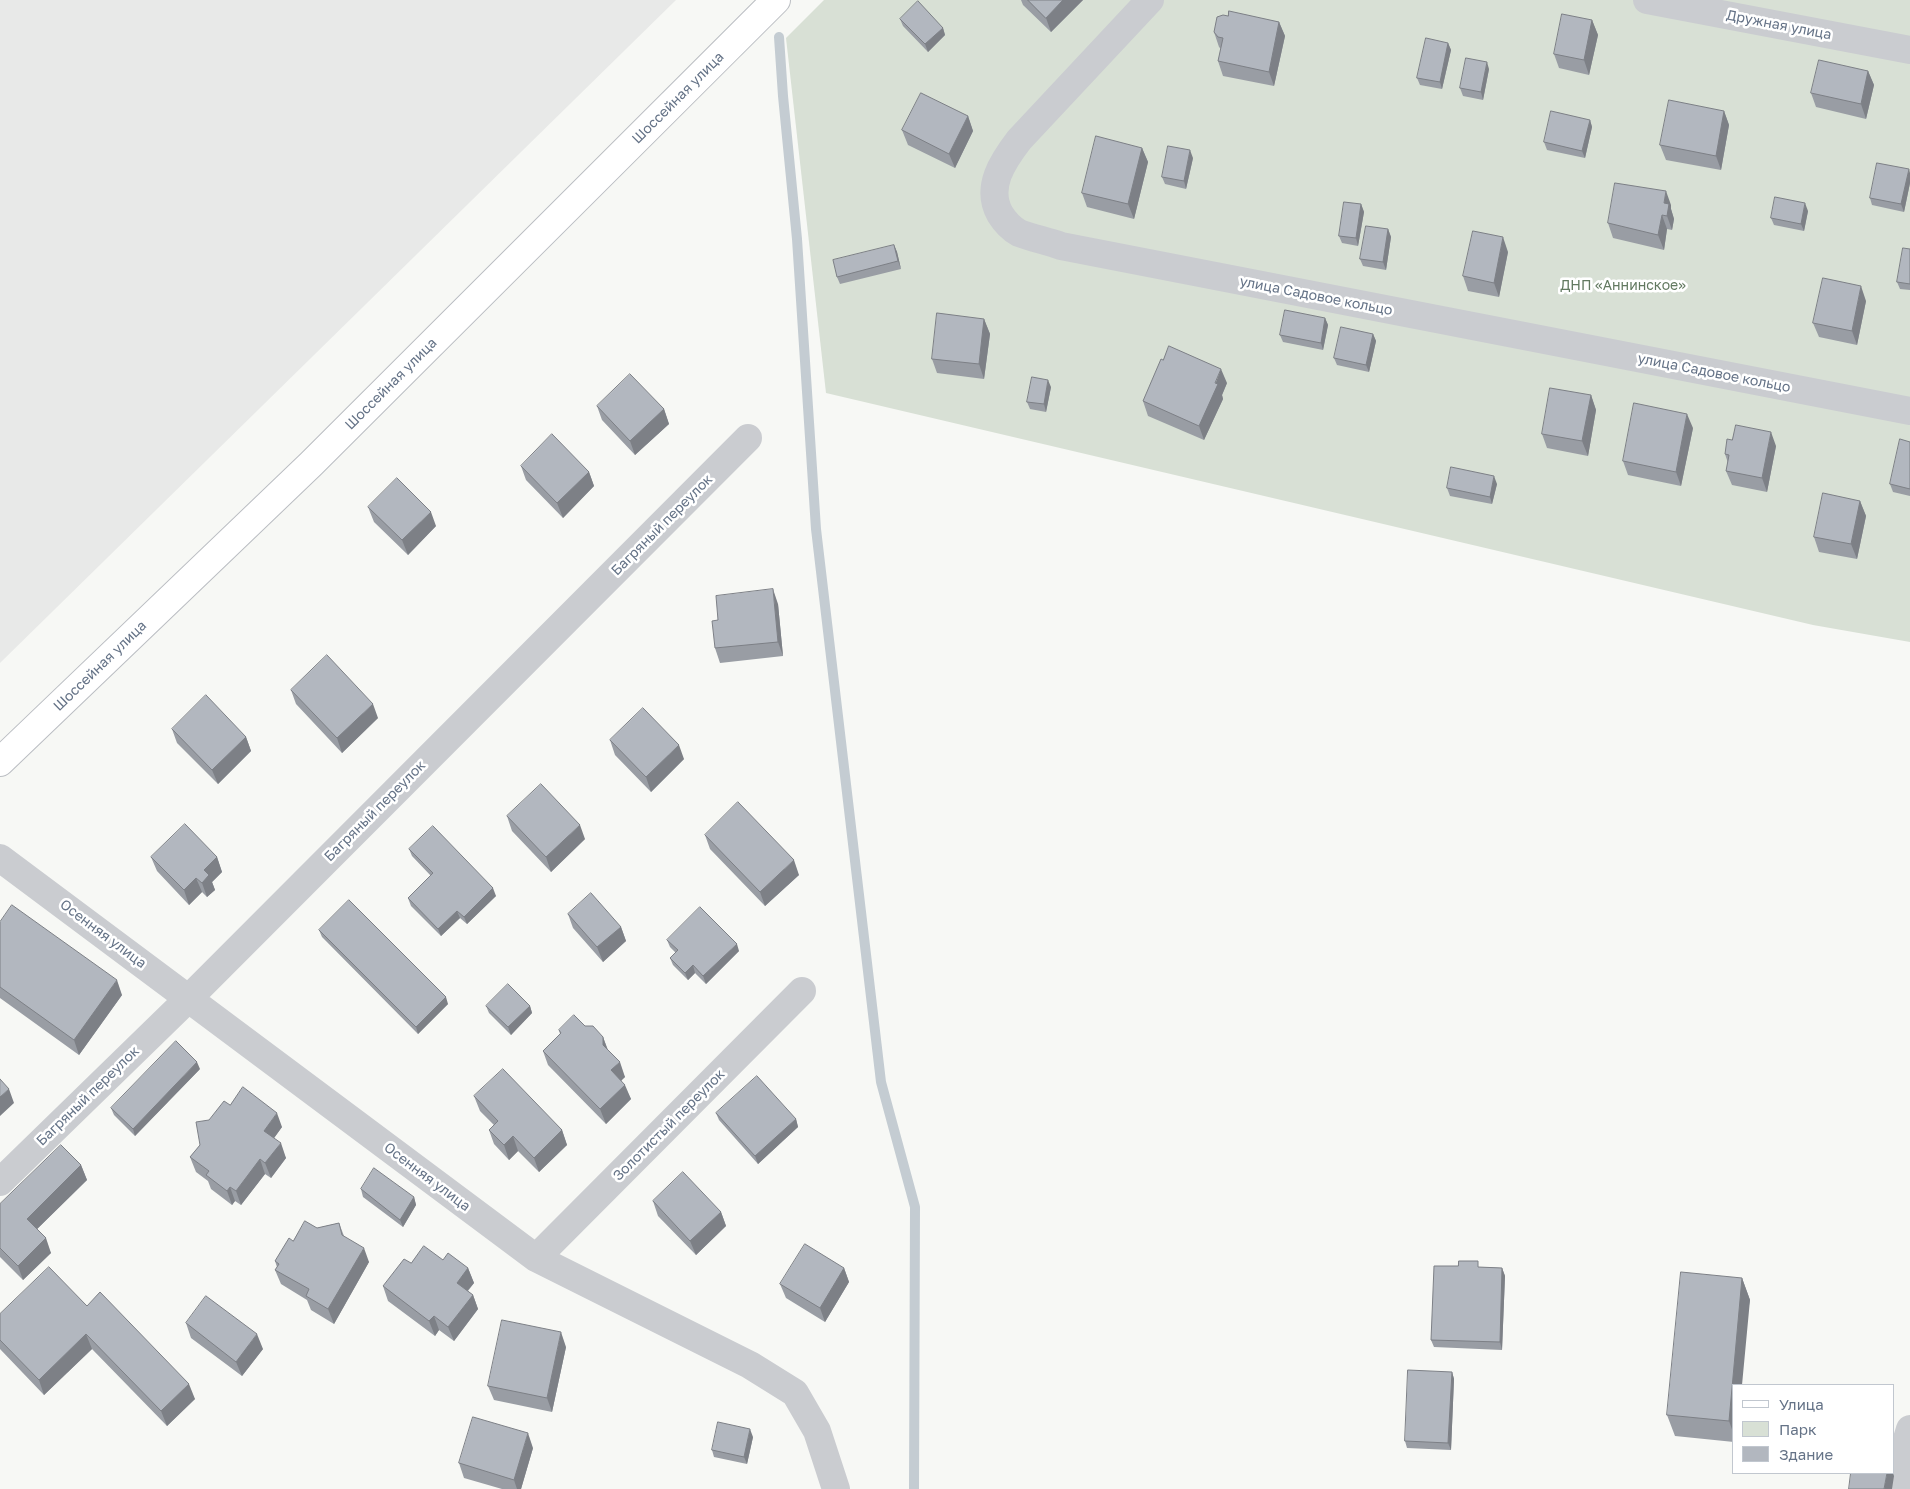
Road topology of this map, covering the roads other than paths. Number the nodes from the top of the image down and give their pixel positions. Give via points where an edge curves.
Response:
1 (776, 0) edge
2 (1150, 0) edge
3 (1647, 0) edge
4 (1910, 50) edge
5 (1910, 411) edge
6 (748, 438) dead end
7 (0, 762) edge
8 (0, 858) edge
9 (802, 991) dead end
10 (189, 998) junction
11 (0, 1182) edge
12 (536, 1258) junction
13 (1910, 1429) edge
14 (836, 1489) edge
15 (1900, 1489) edge

1 - 7 main road, Шоссейная улица via 311,464
2 - 5 street, улица Садовое кольцо via 1006,157 996,178 994,194 1006,224 1019,232 1061,246
3 - 4 street, Дружная улица
6 - 10 street, Багряный переулок
8 - 10 street, Осенняя улица
9 - 12 street, Золотистый переулок
10 - 11 street, Багряный переулок
10 - 12 street, Осенняя улица
12 - 14 street, Осенняя улица via 750,1365 796,1393 817,1430
13 - 15 street via 1904,1449

